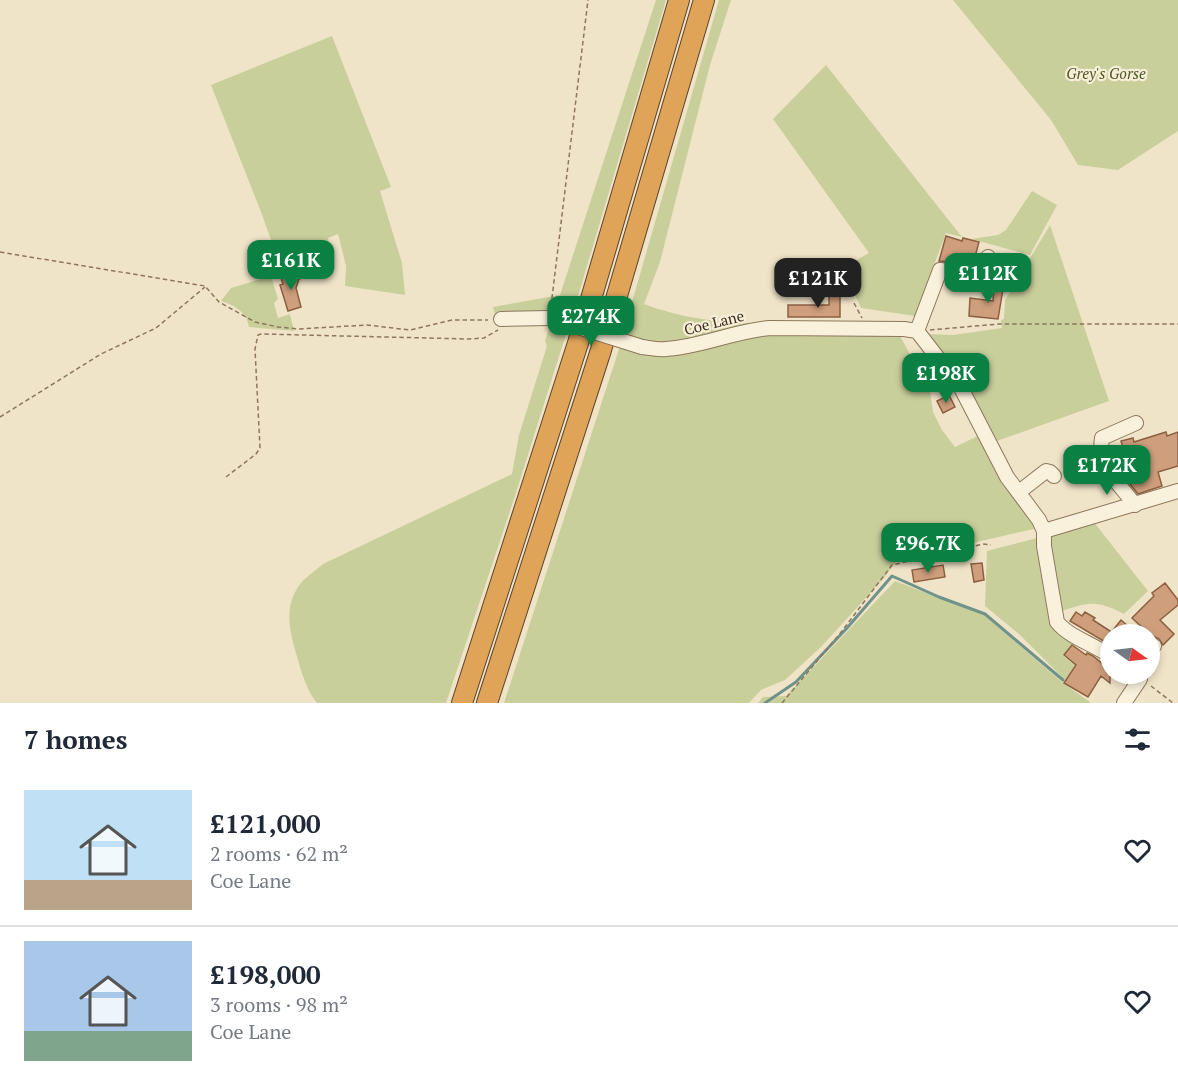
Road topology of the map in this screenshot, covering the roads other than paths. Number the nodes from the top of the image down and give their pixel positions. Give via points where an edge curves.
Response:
1 (679, 0) edge
2 (704, 0) edge
3 (988, 257) dead end
4 (503, 319) road end
5 (917, 331) junction
6 (1136, 423) dead end
7 (1054, 476) dead end
8 (1178, 491) edge
9 (1018, 492) junction
10 (1134, 505) junction
11 (1044, 531) junction
12 (1100, 648) edge
13 (1133, 684) edge
14 (462, 703) edge
15 (487, 703) edge
16 (1124, 703) edge

1 - 14 highway via 578,343
2 - 15 highway via 601,350
3 - 5 street via 983,273 940,270
4 - 5 street, Coe Lane, bridge via 550,318 642,347 663,349 687,347 754,329
5 - 9 street via 961,388
6 - 10 street via 1102,438 1101,451 1113,480
7 - 9 street via 1046,471
8 - 10 street
9 - 11 street
10 - 11 street
11 - 12 street via 1057,622
13 - 16 street

